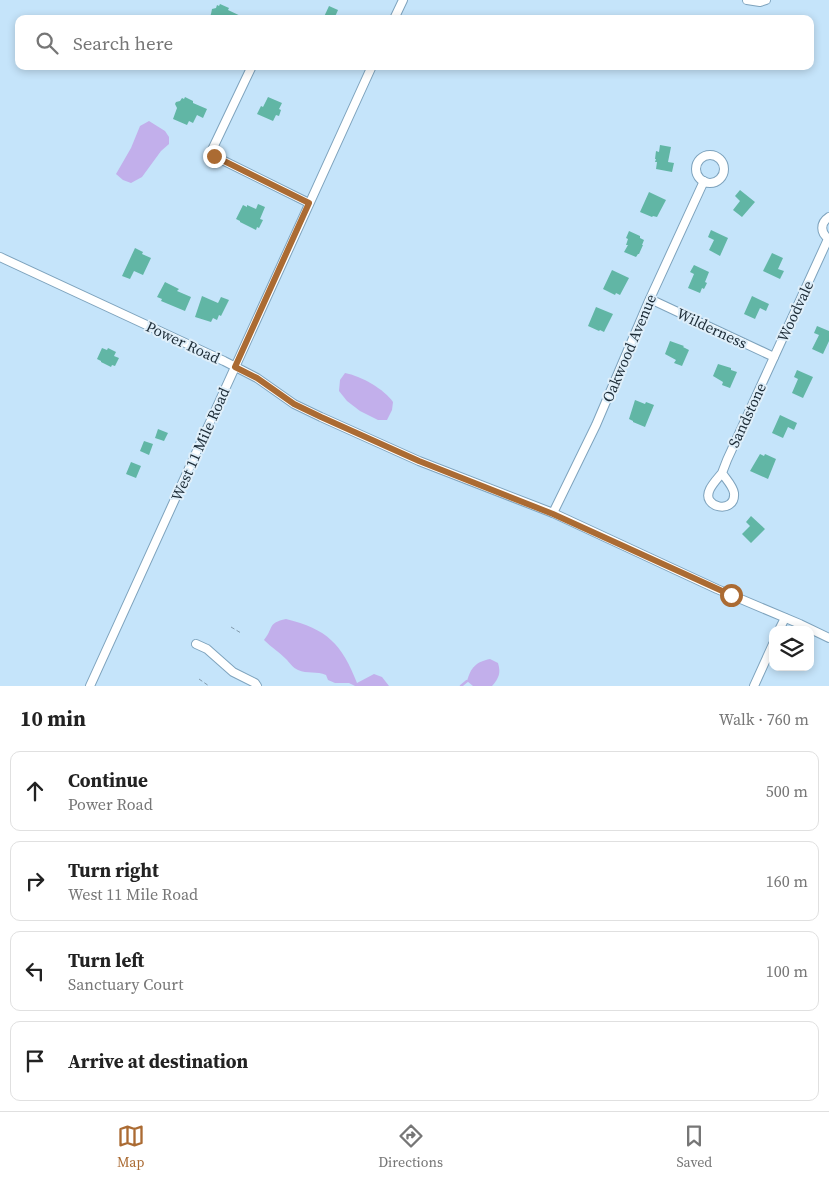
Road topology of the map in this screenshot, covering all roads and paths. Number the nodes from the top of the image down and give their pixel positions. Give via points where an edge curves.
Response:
1 (403, 0) edge
2 (747, 0) edge
3 (766, 0) edge
4 (396, 15) edge
5 (250, 70) edge
6 (370, 70) edge
7 (704, 181) dead end
8 (309, 203) junction
9 (829, 217) edge
10 (829, 239) edge
11 (0, 257) edge
12 (650, 299) junction
13 (774, 357) junction
14 (235, 367) junction
15 (722, 473) dead end
16 (553, 514) junction
17 (785, 618) junction
18 (781, 626) edge
19 (231, 627) dead end
20 (240, 632) dead end
21 (829, 638) edge
22 (196, 644) dead end
23 (769, 653) edge
24 (199, 679) dead end
25 (208, 685) edge
26 (90, 686) edge
27 (257, 686) edge
28 (754, 686) edge

1 - 4 street
2 - 3 street
5 - 8 street via 211,152
6 - 8 street, West 11 Mile Road
7 - 12 street, Oakwood Avenue
8 - 14 street, West 11 Mile Road
9 - 10 street, Woodvale via 822,228 822,233
10 - 13 street, Woodvale
11 - 14 street, Power Road
12 - 13 street, Wilderness
12 - 16 street, Oakwood Avenue via 596,425
13 - 15 street, Sandstone
14 - 16 street, Power Road via 321,417 419,461
14 - 26 street, West 11 Mile Road
16 - 17 street, Power Road
17 - 18 street
17 - 21 street, Power Road
19 - 20 path
22 - 27 street
23 - 28 street
24 - 25 path

